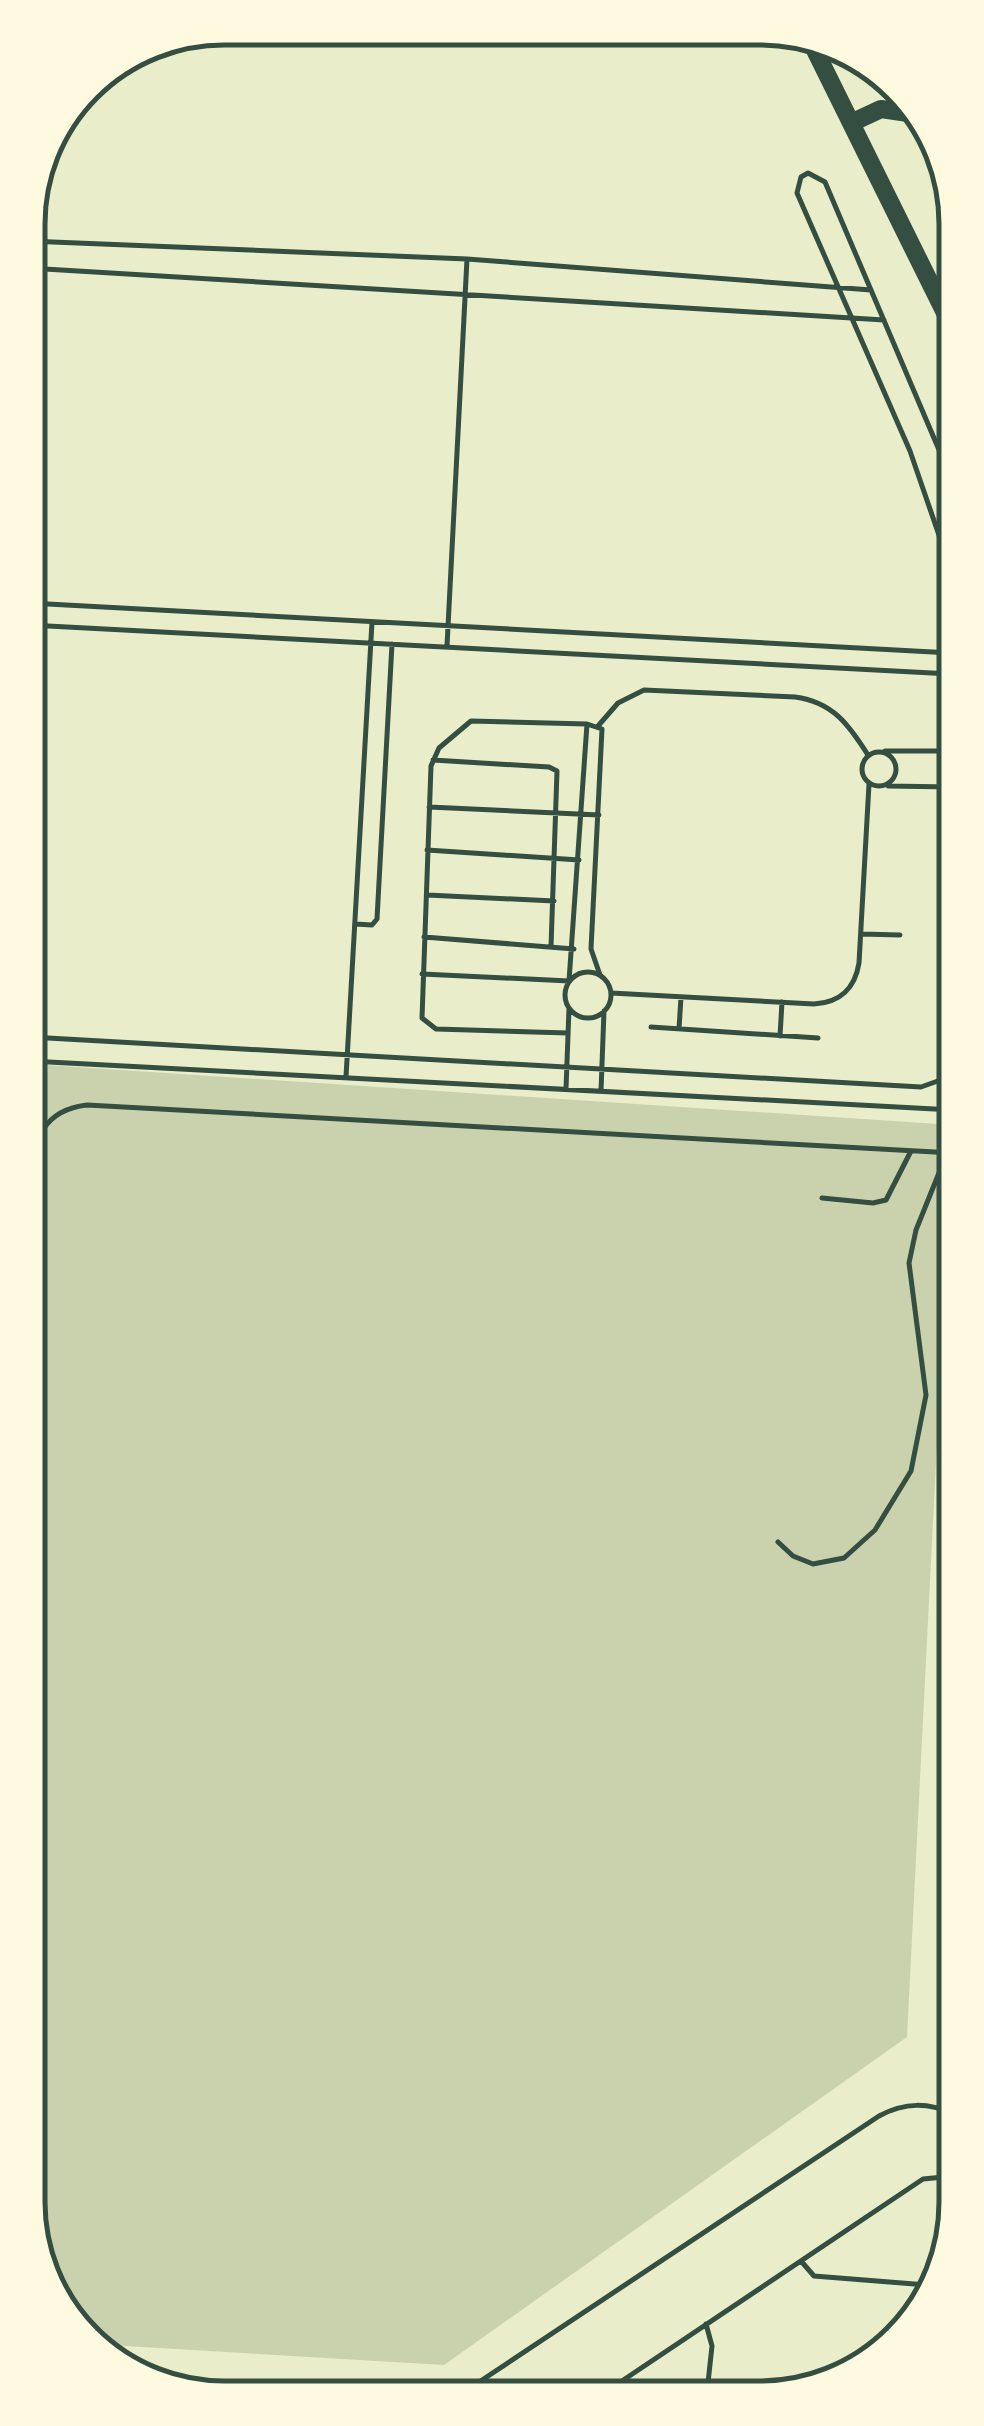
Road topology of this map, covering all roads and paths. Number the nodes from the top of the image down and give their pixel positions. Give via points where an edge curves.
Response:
1 (817, 54) edge
2 (899, 112) edge
3 (851, 123) junction
4 (45, 243) edge
5 (467, 260) junction
6 (45, 269) edge
7 (839, 289) junction
8 (871, 290) junction
9 (465, 291) junction
10 (939, 301) edge
11 (852, 320) junction
12 (884, 320) junction
13 (939, 450) edge
14 (939, 535) edge
15 (45, 604) edge
16 (372, 622) junction
17 (45, 625) edge
18 (448, 626) junction
19 (371, 643) junction
20 (392, 644) junction
21 (447, 647) junction
22 (939, 652) edge
23 (939, 673) edge
24 (587, 724) junction
25 (598, 726) junction
26 (939, 750) edge
27 (881, 752) junction
28 (868, 755) junction
29 (433, 760) junction
30 (870, 784) junction
31 (885, 786) junction
32 (939, 787) edge
33 (430, 807) junction
34 (558, 813) junction
35 (582, 814) junction
36 (599, 815) junction
37 (428, 850) junction
38 (556, 858) junction
39 (579, 860) junction
40 (426, 895) junction
41 (554, 900) junction
42 (355, 924) junction
43 (861, 934) junction
44 (900, 935) dead end
45 (424, 937) junction
46 (552, 947) junction
47 (574, 949) junction
48 (422, 974) junction
49 (600, 975) junction
50 (570, 981) junction
51 (611, 993) junction
52 (680, 997) junction
53 (782, 1002) junction
54 (569, 1008) junction
55 (604, 1011) junction
56 (651, 1027) dead end
57 (679, 1029) junction
58 (568, 1034) junction
59 (780, 1036) junction
60 (45, 1038) edge
61 (818, 1038) dead end
62 (348, 1055) junction
63 (45, 1062) edge
64 (567, 1067) junction
65 (602, 1069) junction
66 (346, 1078) junction
67 (939, 1080) edge
68 (566, 1089) junction
69 (601, 1091) junction
70 (939, 1109) edge
71 (45, 1124) edge
72 (910, 1151) junction
73 (939, 1152) edge
74 (939, 1183) edge
75 (822, 1198) dead end
76 (778, 1542) dead end
77 (939, 2109) edge
78 (939, 2176) edge
79 (801, 2261) junction
80 (919, 2284) edge
81 (706, 2324) junction
82 (480, 2381) edge
83 (622, 2381) edge
84 (708, 2381) edge

1 - 3 main road
2 - 3 main road via 881,109
3 - 10 main road
4 - 5 lane
5 - 7 lane
5 - 9 lane
6 - 9 lane
7 - 8 lane
7 - 8 lane via 797,193 808,173 825,182
7 - 11 lane
8 - 12 lane
9 - 11 lane
9 - 18 lane
11 - 12 lane
11 - 14 lane
12 - 13 lane
15 - 16 lane
16 - 18 lane
16 - 19 lane
17 - 19 lane
18 - 21 lane
18 - 22 lane
19 - 20 lane
19 - 42 lane
20 - 21 lane
20 - 42 lane via 377,919
21 - 23 lane
24 - 25 lane
24 - 29 lane via 478,718 460,727
24 - 35 lane
25 - 28 lane via 618,703 644,690 794,697 838,714
25 - 36 lane via 604,733
26 - 27 lane
27 - 28 lane
27 - 31 lane via 896,764
28 - 30 lane via 862,773
29 - 33 lane
29 - 34 lane via 553,768 559,775
30 - 31 lane
30 - 43 lane
31 - 32 lane
33 - 34 lane
33 - 37 lane
34 - 35 lane
34 - 38 lane
35 - 36 lane
35 - 39 lane
36 - 49 lane via 591,949
37 - 38 lane
37 - 40 lane
38 - 39 lane
38 - 41 lane
39 - 47 lane
40 - 41 lane
40 - 45 lane
41 - 46 lane
42 - 62 lane
43 - 44 lane
43 - 53 lane via 858,974 847,992 823,1004
45 - 46 lane
45 - 48 lane
46 - 47 lane
47 - 50 lane
48 - 50 lane
48 - 58 lane via 420,1013 432,1028
49 - 50 lane via 580,973
49 - 51 lane
50 - 54 lane
51 - 52 lane
51 - 55 lane
52 - 53 lane
52 - 57 lane
53 - 59 lane
54 - 55 lane via 582,1017
54 - 58 lane
55 - 65 lane
56 - 57 lane
57 - 59 lane
58 - 64 lane
59 - 61 lane
60 - 62 lane
62 - 64 lane
62 - 66 lane
63 - 66 lane
64 - 65 lane
64 - 68 lane
65 - 67 lane via 920,1087
65 - 69 lane
66 - 68 lane
68 - 69 lane
69 - 70 lane
71 - 72 lane via 70,1107 87,1105
72 - 73 lane
72 - 75 lane via 886,1200
74 - 76 lane via 909,1263 926,1385 911,1471 886,1516 844,1558 813,1564
77 - 82 lane via 906,2105 879,2116
78 - 79 lane
79 - 80 lane via 814,2276
79 - 81 lane
81 - 83 lane
81 - 84 lane via 712,2346

